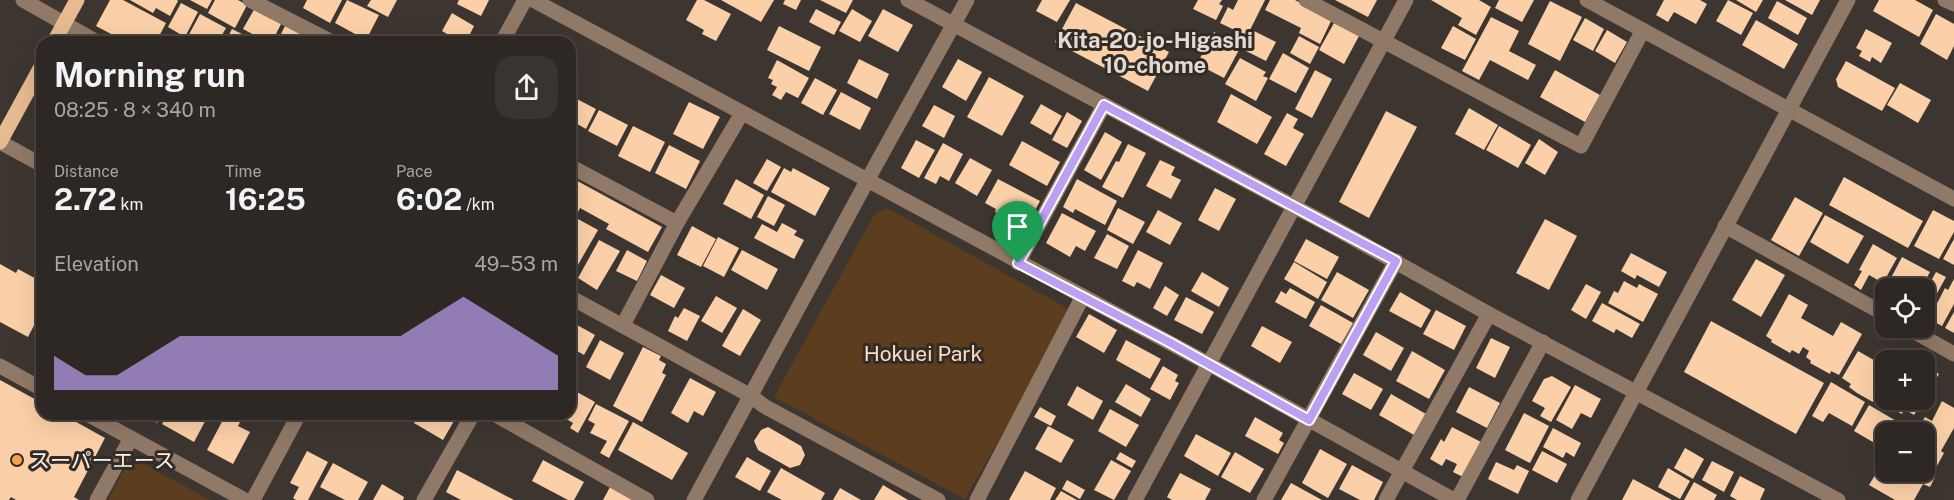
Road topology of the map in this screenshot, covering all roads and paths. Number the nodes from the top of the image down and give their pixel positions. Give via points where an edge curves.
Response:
1 (23, 0) edge
2 (77, 0) edge
3 (250, 0) edge
4 (525, 0) edge
5 (533, 0) edge
6 (908, 0) edge
7 (967, 0) edge
8 (1306, 0) edge
9 (1406, 0) edge
10 (1589, 0) edge
11 (1848, 0) edge
12 (1945, 0) edge
13 (1954, 4) edge
14 (64, 24) junction
15 (953, 25) junction
16 (1643, 30) junction
17 (57, 36) edge
18 (86, 36) edge
19 (320, 36) edge
20 (505, 36) edge
21 (1384, 41) junction
22 (36, 76) edge
23 (1104, 105) junction
24 (1789, 109) junction
25 (742, 113) junction
26 (0, 142) edge
27 (36, 162) edge
28 (576, 169) edge
29 (868, 181) junction
30 (1954, 199) edge
31 (1294, 207) junction
32 (677, 223) junction
33 (1725, 226) junction
34 (1396, 261) junction
35 (1018, 263) junction
36 (1083, 296) junction
37 (576, 300) edge
38 (1875, 309) edge
39 (1489, 314) junction
40 (622, 325) junction
41 (1926, 338) edge
42 (1543, 342) junction
43 (1954, 354) edge
44 (1209, 364) junction
45 (0, 366) edge
46 (36, 386) edge
47 (1636, 392) junction
48 (751, 396) junction
49 (98, 420) edge
50 (296, 420) edge
51 (469, 420) edge
52 (505, 420) edge
53 (1309, 420) junction
54 (131, 438) junction
55 (1402, 472) junction
56 (97, 500) edge
57 (244, 500) edge
58 (253, 500) edge
59 (424, 500) edge
60 (647, 500) edge
61 (694, 500) edge
62 (938, 500) edge
63 (977, 500) edge
64 (1135, 500) edge
65 (1264, 500) edge
66 (1386, 500) edge
67 (1455, 500) edge
68 (1578, 500) edge
69 (1838, 500) edge

1 - 14 street
2 - 14 main road
3 - 19 street
4 - 20 street
5 - 25 street
6 - 15 street
7 - 15 street
8 - 21 street
9 - 21 street
10 - 16 street
11 - 24 street
12 - 13 street
14 - 17 main road
14 - 18 street
15 - 23 street
15 - 29 street
16 - 21 street via 1581,146
16 - 24 street
21 - 31 street
22 - 26 main road
23 - 31 street
23 - 35 street
24 - 30 street
24 - 33 street
25 - 29 street
25 - 32 street
26 - 27 street
28 - 32 street
29 - 35 street
29 - 48 street
31 - 34 street
31 - 44 street
32 - 40 street
33 - 38 street
33 - 47 street
34 - 39 street
34 - 53 street
35 - 36 street
36 - 44 street
36 - 63 street
37 - 40 street
39 - 42 street
39 - 55 street
40 - 48 street
41 - 43 street
42 - 47 street
42 - 67 street
44 - 53 street
44 - 64 street
45 - 46 street
47 - 68 street
47 - 69 street
48 - 61 street
48 - 62 street
49 - 54 street
50 - 58 street
51 - 59 street
52 - 60 street
53 - 55 street
53 - 65 street
54 - 56 street
54 - 57 street
55 - 66 street
55 - 67 street

